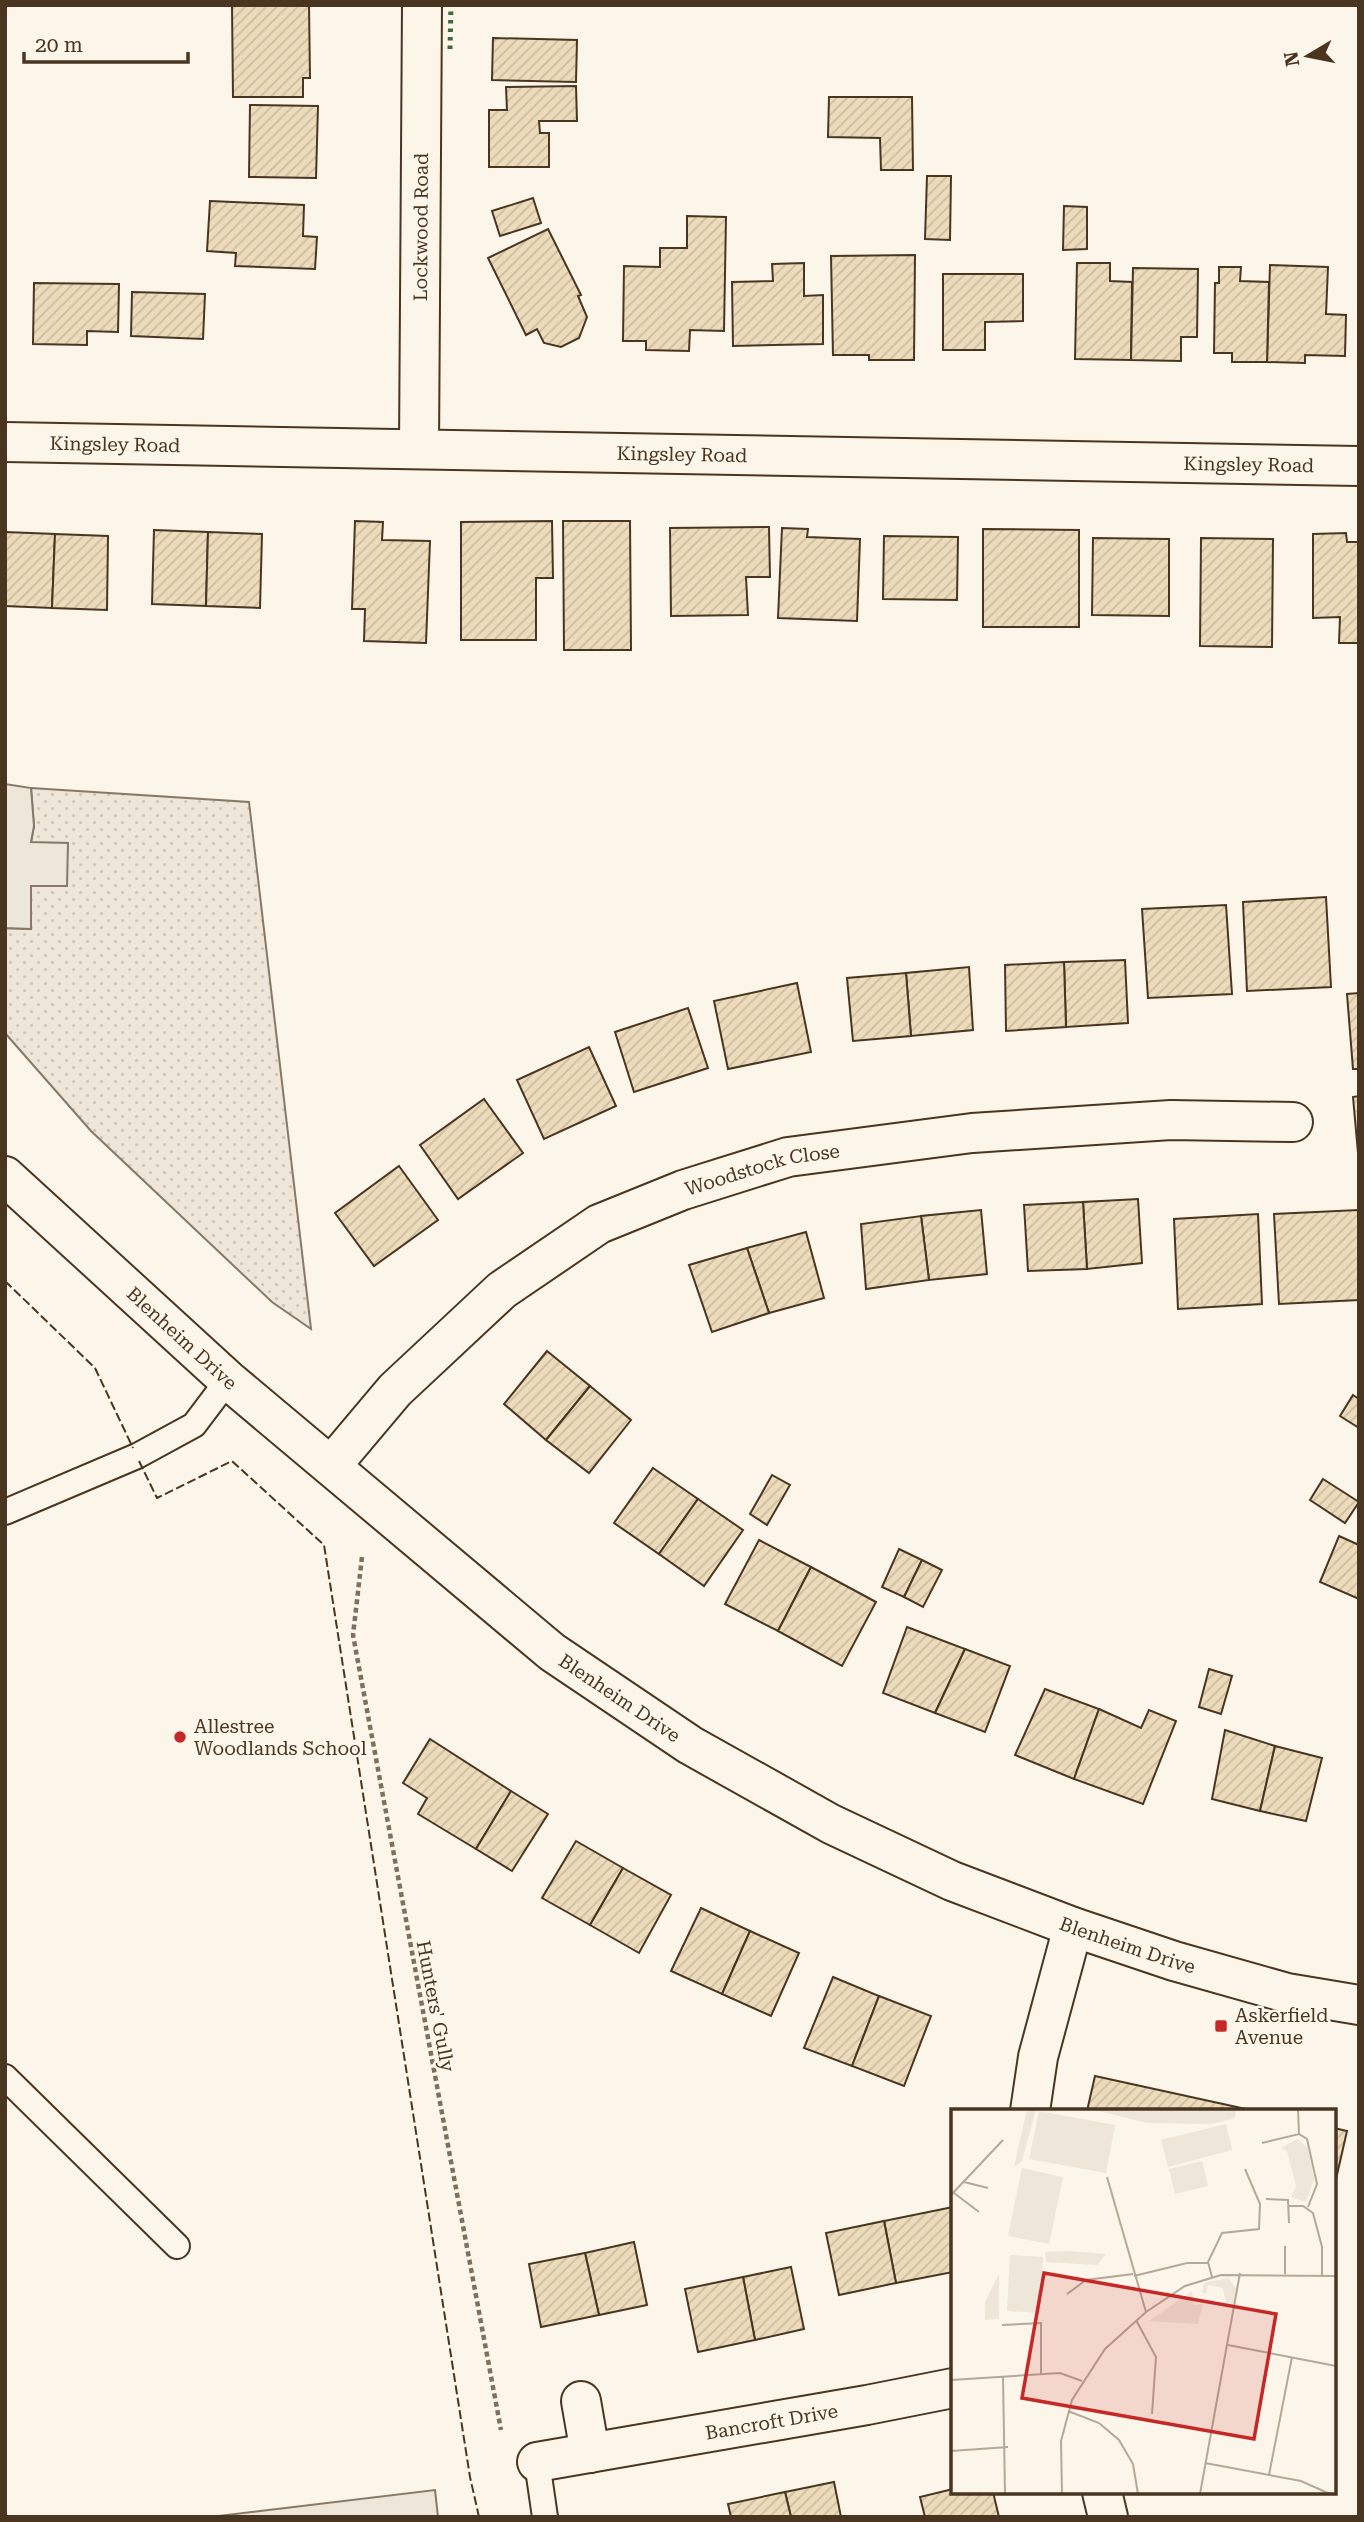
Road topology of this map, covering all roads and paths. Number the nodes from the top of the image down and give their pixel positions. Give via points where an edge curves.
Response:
1 (422, 5) edge
2 (5, 442) edge
3 (419, 449) junction
4 (1359, 466) edge
5 (1293, 1122) dead end
6 (5, 1176) edge
7 (229, 1380) junction
8 (331, 1466) junction
9 (370, 1499) junction
10 (5, 1512) edge
11 (1073, 1927) junction
12 (1359, 2005) edge
13 (5, 2077) edge
14 (1030, 2109) edge
15 (177, 2246) dead end
16 (951, 2388) edge
17 (581, 2401) dead end
18 (502, 2435) dead end
19 (590, 2453) junction
20 (537, 2462) joint
21 (1102, 2494) edge
22 (545, 2517) edge
23 (1108, 2517) edge

1 - 3 street, Lockwood Road
2 - 3 street, Kingsley Road
3 - 4 street, Kingsley Road
5 - 8 street, Woodstock Close via 1171,1120 972,1133 788,1157 683,1190 599,1224 502,1290 395,1390
6 - 7 street, Blenheim Drive
7 - 8 street, Blenheim Drive
7 - 10 lane via 194,1425 136,1456
8 - 9 street, Blenheim Drive
9 - 11 street, Blenheim Drive via 552,1652 690,1745 831,1824 952,1881
9 - 18 path, Hunters' Gully via 353,1635
11 - 12 street, Blenheim Drive via 1287,1993
11 - 14 street via 1038,2057
13 - 15 lane
16 - 19 street, Bancroft Drive
17 - 19 street
19 - 20 street, Bancroft Drive
20 - 22 lane
21 - 23 street

